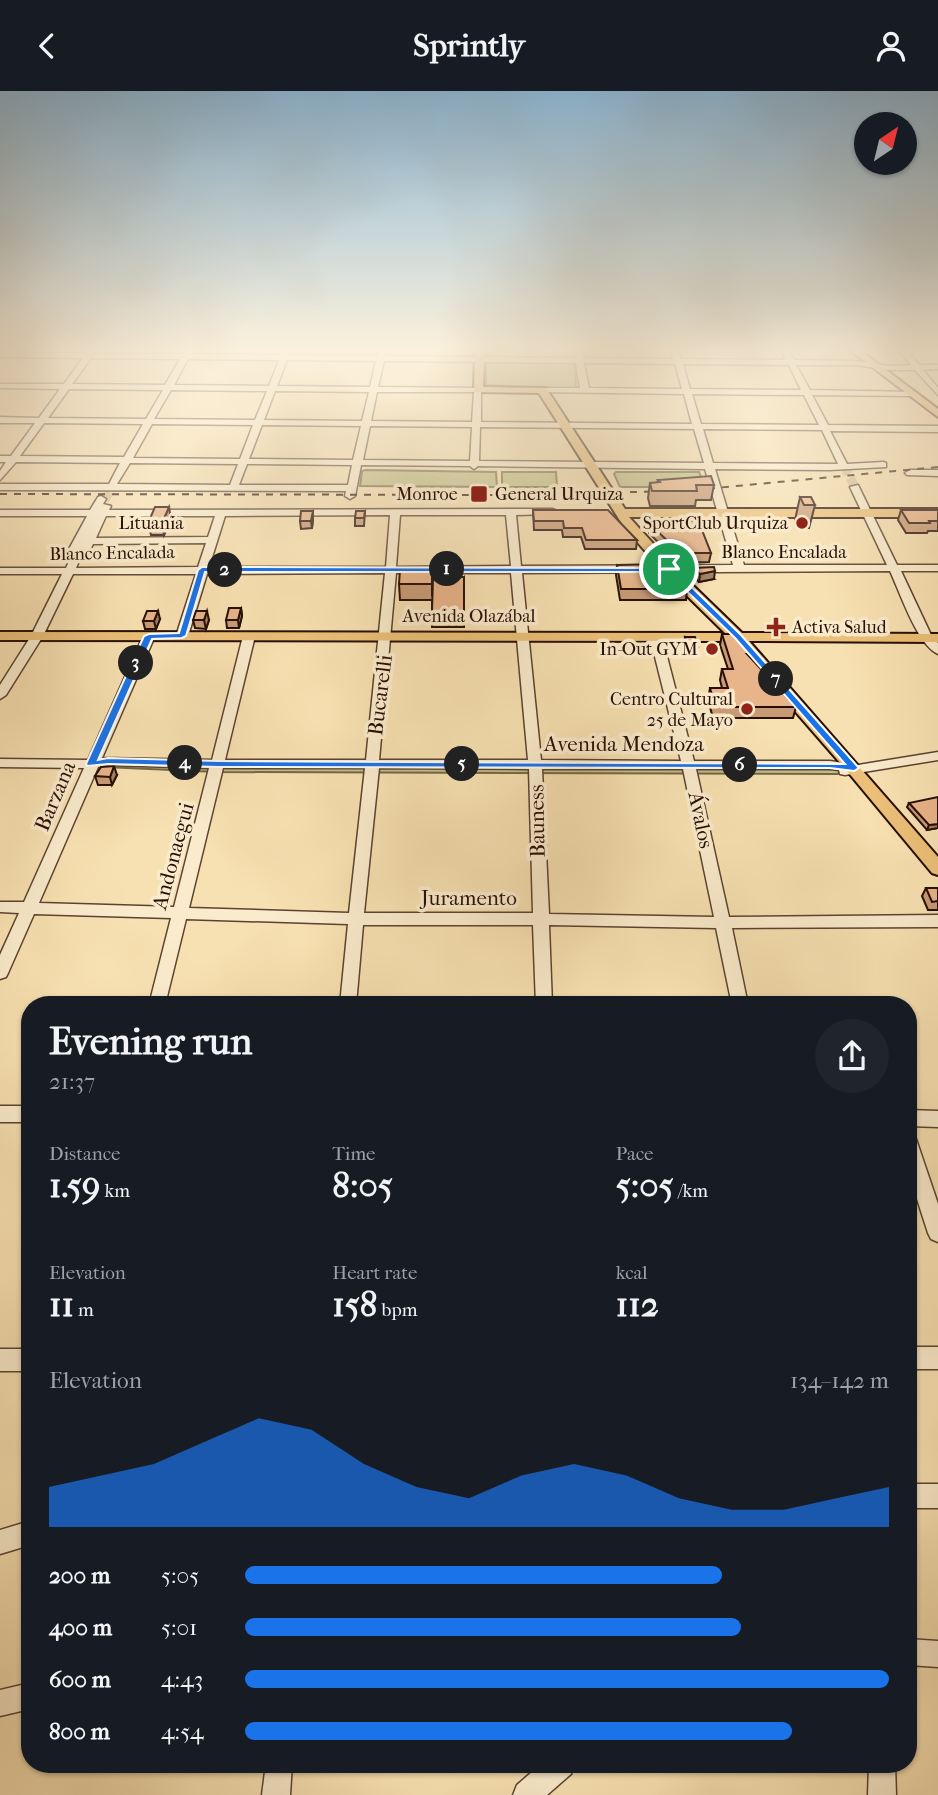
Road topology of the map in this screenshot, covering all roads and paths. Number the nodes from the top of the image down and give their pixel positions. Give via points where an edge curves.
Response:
1 (37, 428) edge
2 (145, 428) edge
3 (257, 428) edge
4 (364, 428) edge
5 (478, 428) edge
6 (567, 428) edge
7 (697, 428) edge
8 (794, 428) edge
9 (825, 428) junction
10 (938, 429) edge
11 (0, 460) edge
12 (13, 461) junction
13 (125, 463) junction
14 (242, 463) junction
15 (356, 464) junction
16 (475, 465) junction
17 (883, 465) dead end
18 (592, 466) junction
19 (710, 467) junction
20 (844, 467) junction
21 (910, 473) dead end
22 (938, 473) edge
23 (0, 477) edge
24 (112, 486) junction
25 (0, 487) edge
26 (233, 488) junction
27 (352, 488) junction
28 (855, 488) tunnel mouth
29 (101, 508) junction
30 (395, 511) junction
31 (221, 512) junction
32 (347, 512) junction
33 (512, 512) junction
34 (565, 512) edge
35 (604, 512) edge
36 (0, 513) edge
37 (621, 513) junction
38 (869, 513) junction
39 (938, 513) edge
40 (724, 514) junction
41 (212, 540) junction
42 (87, 542) junction
43 (894, 568) junction
44 (938, 568) edge
45 (516, 569) junction
46 (669, 569) junction
47 (202, 570) junction
48 (391, 570) junction
49 (740, 570) junction
50 (69, 571) junction
51 (0, 572) edge
52 (387, 635) junction
53 (0, 636) edge
54 (37, 636) junction
55 (149, 636) junction
56 (182, 636) junction
57 (249, 636) junction
58 (523, 636) junction
59 (656, 637) junction
60 (738, 637) junction
61 (933, 638) edge
62 (938, 650) edge
63 (0, 695) edge
64 (938, 756) edge
65 (0, 763) edge
66 (91, 764) junction
67 (218, 768) junction
68 (371, 768) junction
69 (854, 768) junction
70 (535, 769) junction
71 (690, 769) junction
72 (938, 869) edge
73 (0, 907) edge
74 (31, 907) junction
75 (179, 914) junction
76 (355, 919) junction
77 (539, 919) junction
78 (938, 921) edge
79 (723, 923) junction
80 (0, 973) edge
81 (159, 996) edge
82 (349, 996) edge
83 (543, 996) edge
84 (738, 996) edge
85 (0, 1114) edge
86 (21, 1114) edge
87 (917, 1118) edge
88 (938, 1119) edge
89 (917, 1169) edge
90 (938, 1233) edge
91 (917, 1358) edge
92 (938, 1358) edge
93 (0, 1360) edge
94 (21, 1360) edge
95 (917, 1496) edge
96 (938, 1496) edge
97 (21, 1536) edge
98 (0, 1542) edge
99 (917, 1653) edge
100 (938, 1654) edge
101 (21, 1698) edge
102 (0, 1703) edge
103 (278, 1773) edge
104 (551, 1773) edge
105 (882, 1773) edge
106 (276, 1795) edge
107 (527, 1795) edge
108 (882, 1795) edge

1 - 12 street
2 - 13 street
3 - 14 street
4 - 15 street
5 - 16 street
6 - 18 main road
7 - 19 street
8 - 9 street
9 - 10 street
9 - 20 street via 829,447
11 - 12 street
12 - 13 street
12 - 23 street
13 - 14 street
13 - 24 street via 127,467
14 - 15 street
14 - 26 street
15 - 16 street
15 - 27 street
16 - 18 street
17 - 20 street
18 - 19 street
18 - 37 main road
19 - 20 street
19 - 40 street
21 - 22 street
24 - 25 street
24 - 26 street
26 - 27 street
27 - 32 street
28 - 38 street
29 - 31 street, Monroe
29 - 36 street, Monroe
29 - 42 street
29 - 50 street via 65,566
30 - 32 street, Monroe
30 - 33 street, Monroe
30 - 48 street, Bucarelli
31 - 32 street, Monroe
31 - 41 street
33 - 34 street, Monroe
33 - 45 street, Bauness
35 - 37 street
37 - 40 main road
37 - 46 main road
38 - 39 main road
38 - 40 main road
38 - 43 street
40 - 49 street
41 - 42 street, Lituania
41 - 47 street
42 - 50 street
43 - 44 street, Blanco Encalada
43 - 49 street, Blanco Encalada
43 - 61 street
45 - 46 street, Blanco Encalada
45 - 48 street, Blanco Encalada
45 - 58 street, Bauness
46 - 49 street, Blanco Encalada
46 - 60 main road
47 - 48 street, Blanco Encalada
47 - 50 street, Blanco Encalada
47 - 56 street
48 - 52 street, Bucarelli
50 - 51 street, Blanco Encalada
50 - 54 street
52 - 57 main road, Avenida Olazábal
52 - 58 main road, Avenida Olazábal
52 - 68 street, Bucarelli
53 - 54 main road, Avenida Olazábal
54 - 55 main road, Avenida Olazábal
54 - 63 street
55 - 56 main road, Avenida Olazábal
55 - 66 street, Barzana
56 - 57 main road, Avenida Olazábal
57 - 67 street, Andonaegui
58 - 59 main road, Avenida Olazábal
58 - 70 street, Bauness
59 - 60 main road, Avenida Olazábal
59 - 71 street, Ávalos
60 - 61 main road, Avenida Olazábal
60 - 69 main road
61 - 62 street
64 - 69 street, Avenida Mendoza
65 - 66 street, Avenida Mendoza
66 - 67 street, Avenida Mendoza
66 - 74 street, Barzana
67 - 68 street, Avenida Mendoza
67 - 75 street, Andonaegui
68 - 70 street, Avenida Mendoza
68 - 76 street, Bucarelli
69 - 71 street, Avenida Mendoza via 837,774
69 - 72 main road
70 - 71 street, Avenida Mendoza
70 - 77 street, Bauness
71 - 79 street, Ávalos
73 - 74 street, Juramento
74 - 75 street, Juramento
74 - 80 street, Barzana
75 - 76 street, Juramento
75 - 81 street, Andonaegui
76 - 77 street, Juramento
76 - 82 street, Bucarelli
77 - 79 street, Juramento
77 - 83 street, Bauness
78 - 79 street, Juramento
79 - 84 street, Ávalos
85 - 86 street
87 - 88 street
89 - 90 street
91 - 92 street
93 - 94 street
95 - 96 street
97 - 98 street
99 - 100 street
101 - 102 street
103 - 106 street
104 - 107 street
105 - 108 street

